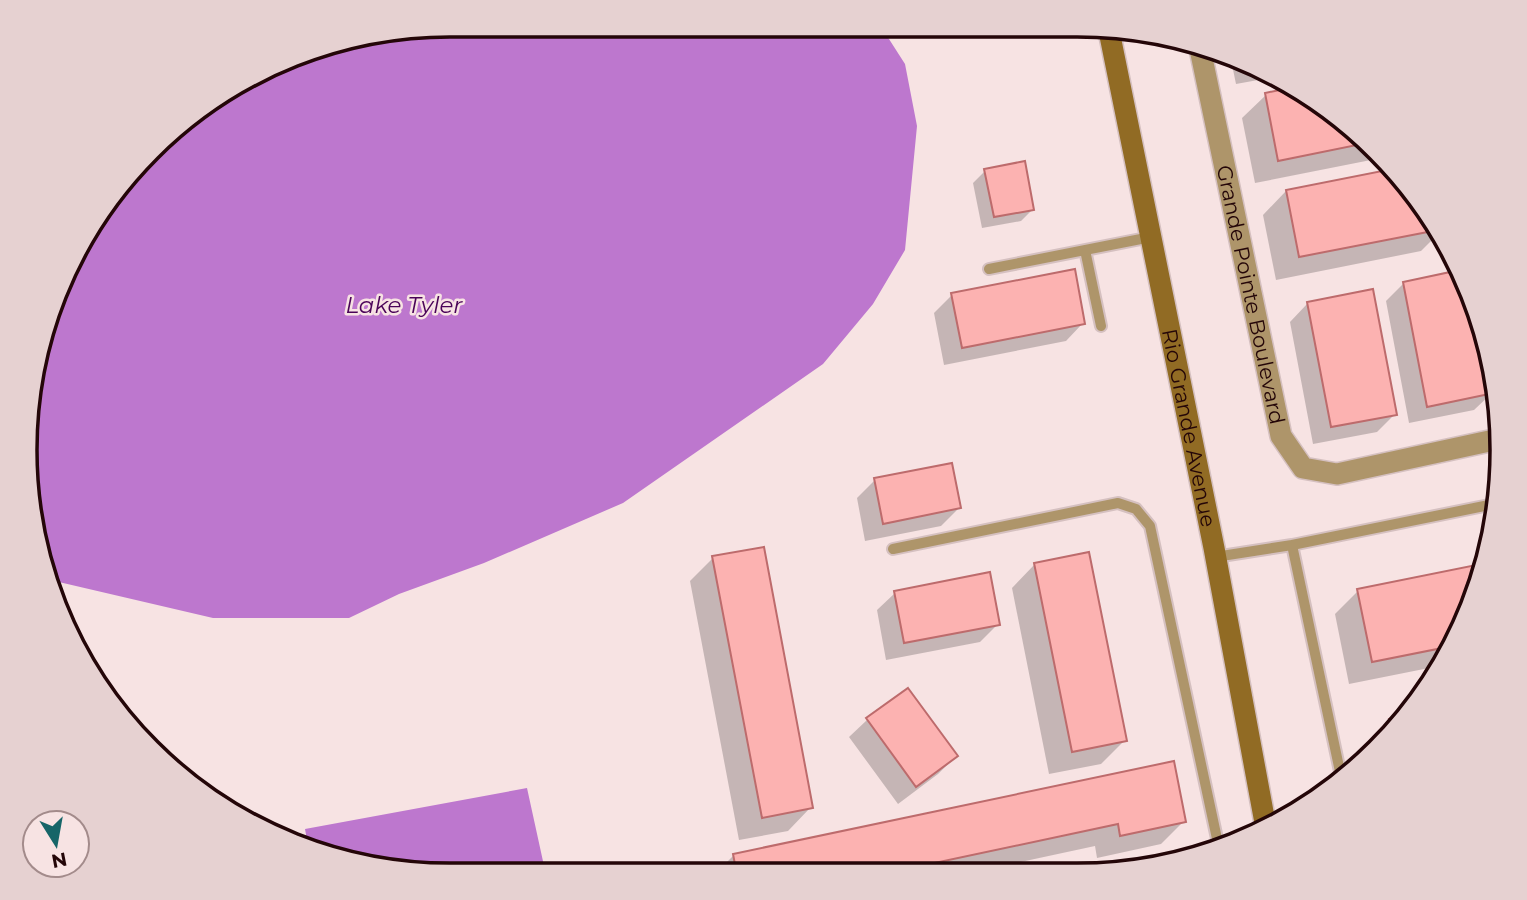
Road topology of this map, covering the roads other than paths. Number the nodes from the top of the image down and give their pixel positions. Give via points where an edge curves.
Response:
1 (1111, 38) edge
2 (1202, 56) edge
3 (1151, 237) junction
4 (1085, 250) junction
5 (989, 269) dead end
6 (1101, 326) dead end
7 (1490, 440) edge
8 (1487, 505) edge
9 (1292, 545) junction
10 (893, 550) dead end
11 (1215, 557) junction
12 (1339, 769) edge
13 (1264, 819) edge
14 (1217, 838) edge

1 - 3 street, Rio Grande Avenue
2 - 7 street, Grande Pointe Boulevard via 1281,436 1303,468 1337,474
3 - 4 lane
3 - 11 street, Rio Grande Avenue
4 - 5 lane
4 - 6 lane
8 - 9 lane
9 - 11 lane
9 - 12 lane
10 - 14 lane via 1118,503 1136,509 1150,526
11 - 13 street, Rio Grande Avenue

